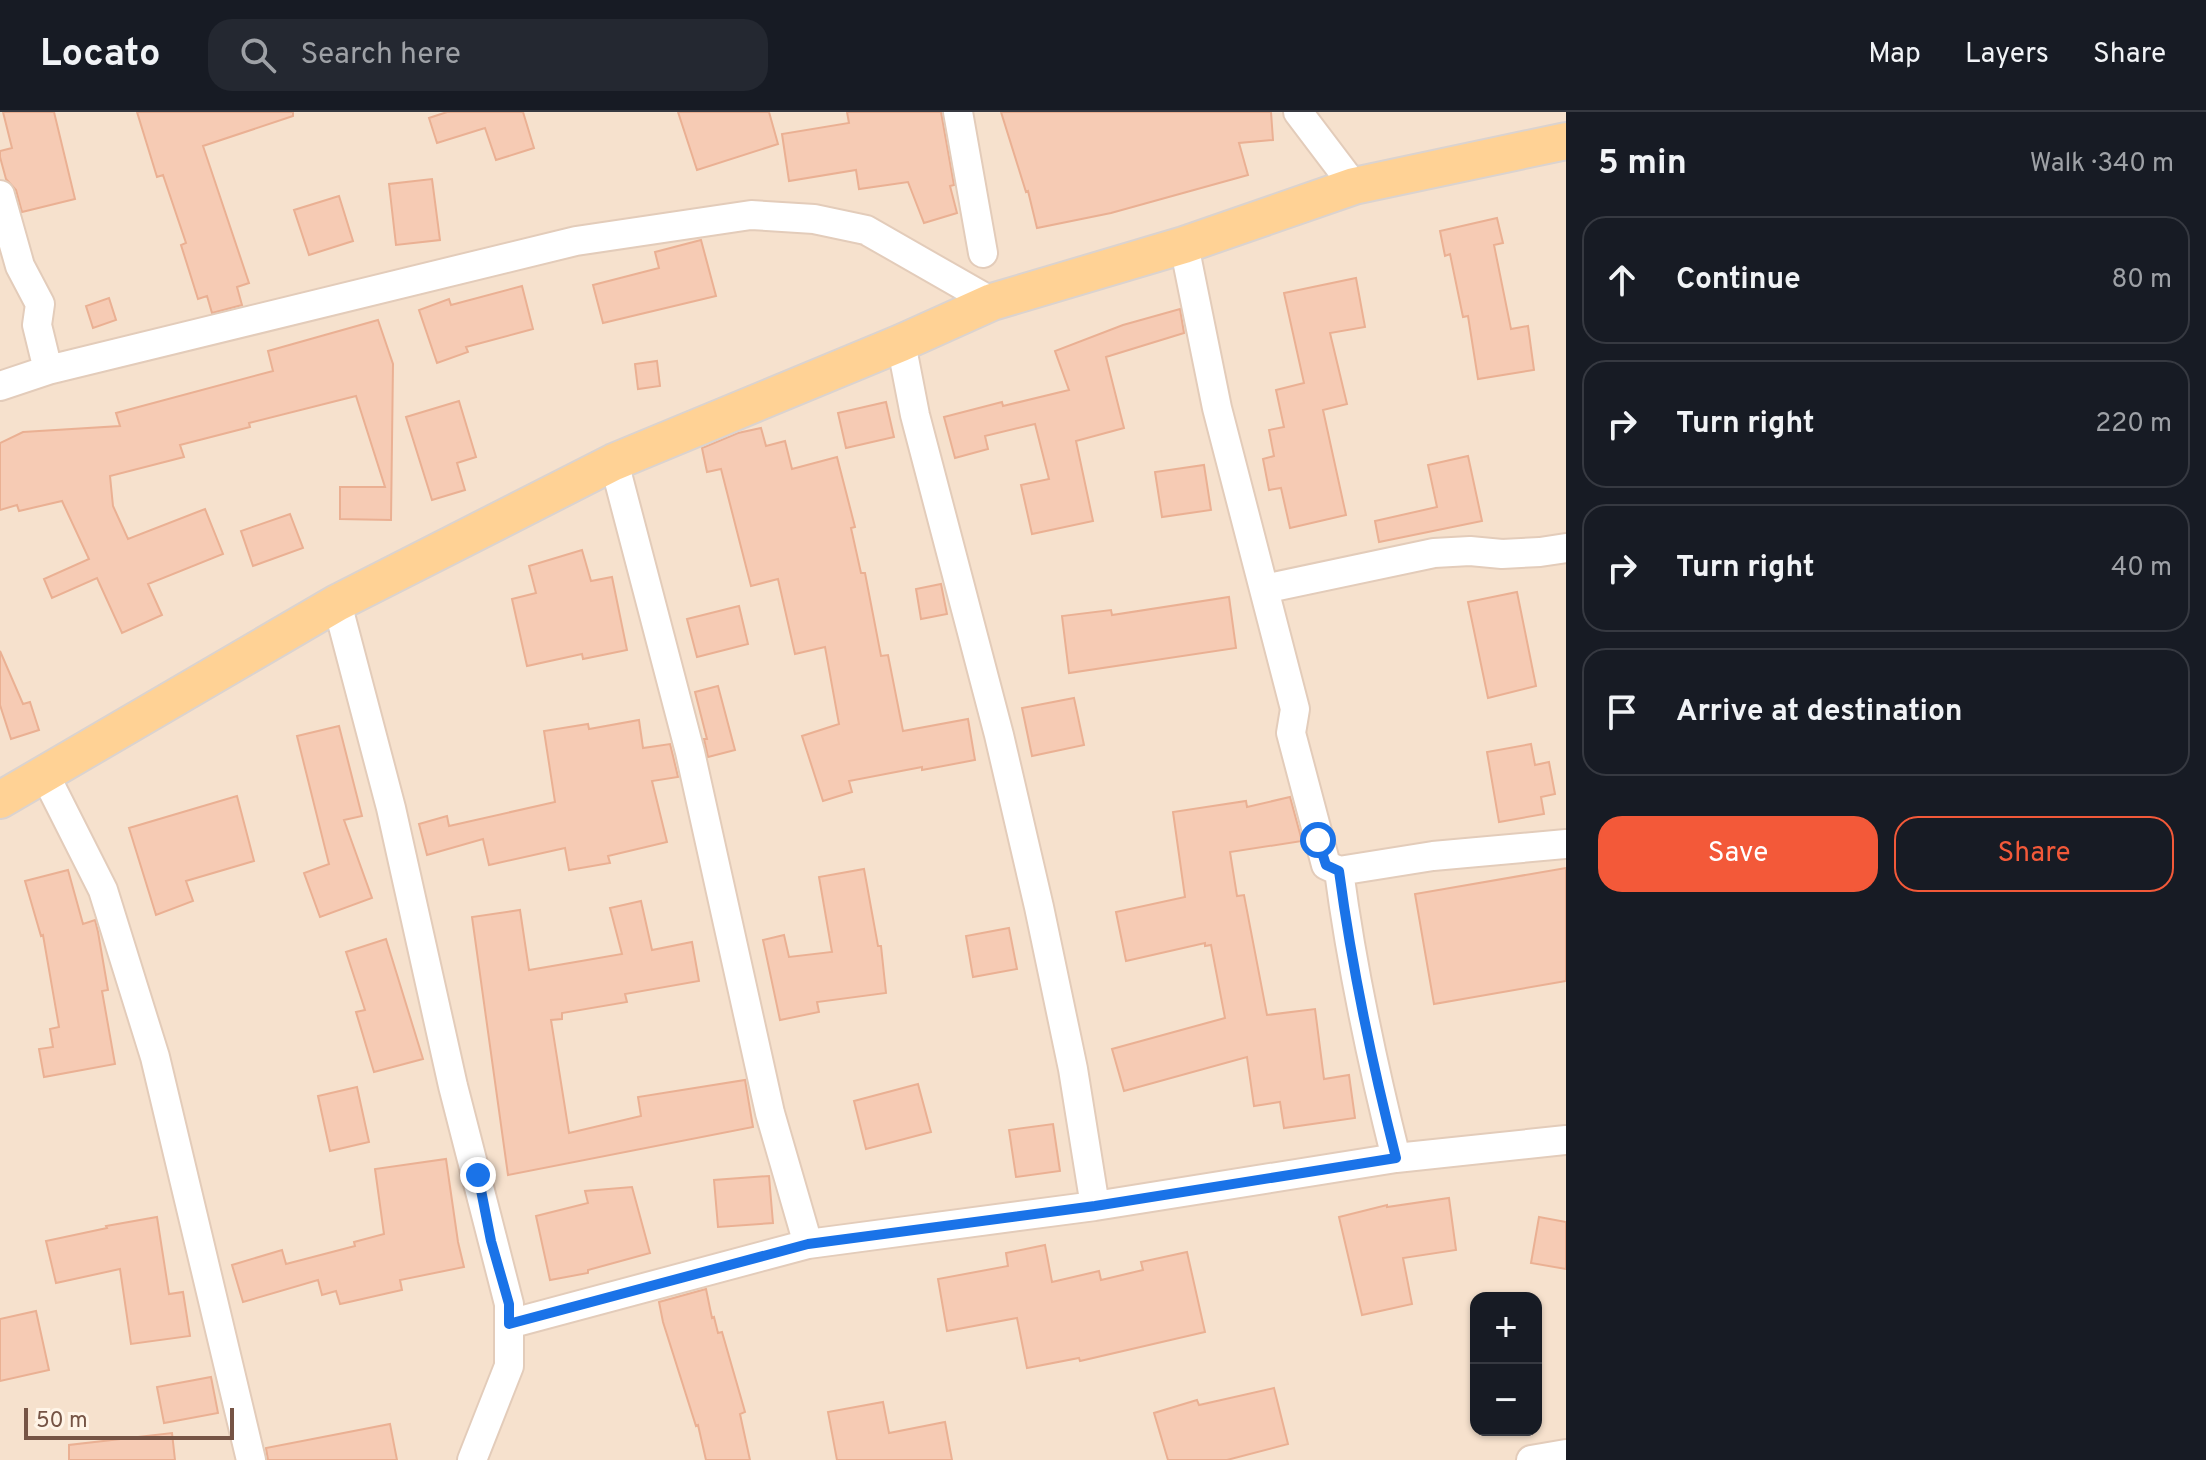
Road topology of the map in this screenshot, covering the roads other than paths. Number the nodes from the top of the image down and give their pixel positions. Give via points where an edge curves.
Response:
1 (958, 112) edge
2 (1298, 112) edge
3 (1566, 141) edge
4 (1354, 186) junction
5 (0, 195) edge
6 (1184, 245) junction
7 (983, 253) dead end
8 (992, 302) junction
9 (901, 343) junction
10 (48, 370) junction
11 (0, 386) edge
12 (614, 462) junction
13 (1566, 548) edge
14 (1264, 589) junction
15 (337, 603) junction
16 (44, 773) junction
17 (0, 800) edge
18 (1566, 844) edge
19 (1339, 871) junction
20 (1566, 1140) edge
21 (1396, 1158) junction
22 (1095, 1206) junction
23 (808, 1244) junction
24 (509, 1324) junction
25 (1566, 1454) edge
26 (251, 1460) edge
27 (472, 1460) edge
28 (1531, 1460) edge

1 - 7 street
2 - 4 street
3 - 4 main road
4 - 6 main road
5 - 10 street via 20,266 40,304 37,325
6 - 8 main road
6 - 14 street via 1217,408
8 - 9 main road
8 - 10 street via 866,230 814,219 751,215 576,241
9 - 12 main road
9 - 22 street via 1039,907
10 - 11 street
12 - 15 main road
12 - 23 street via 690,752 770,1113
13 - 14 street via 1434,553
14 - 19 street via 1295,709 1291,733 1318,840 1326,865
15 - 16 main road
15 - 24 street via 391,808 509,1304
16 - 17 main road
16 - 26 street via 103,890 155,1057
18 - 19 street
19 - 21 street via 1351,964
20 - 21 street
21 - 22 street
22 - 23 street
23 - 24 street
24 - 27 street via 509,1366
25 - 28 street

